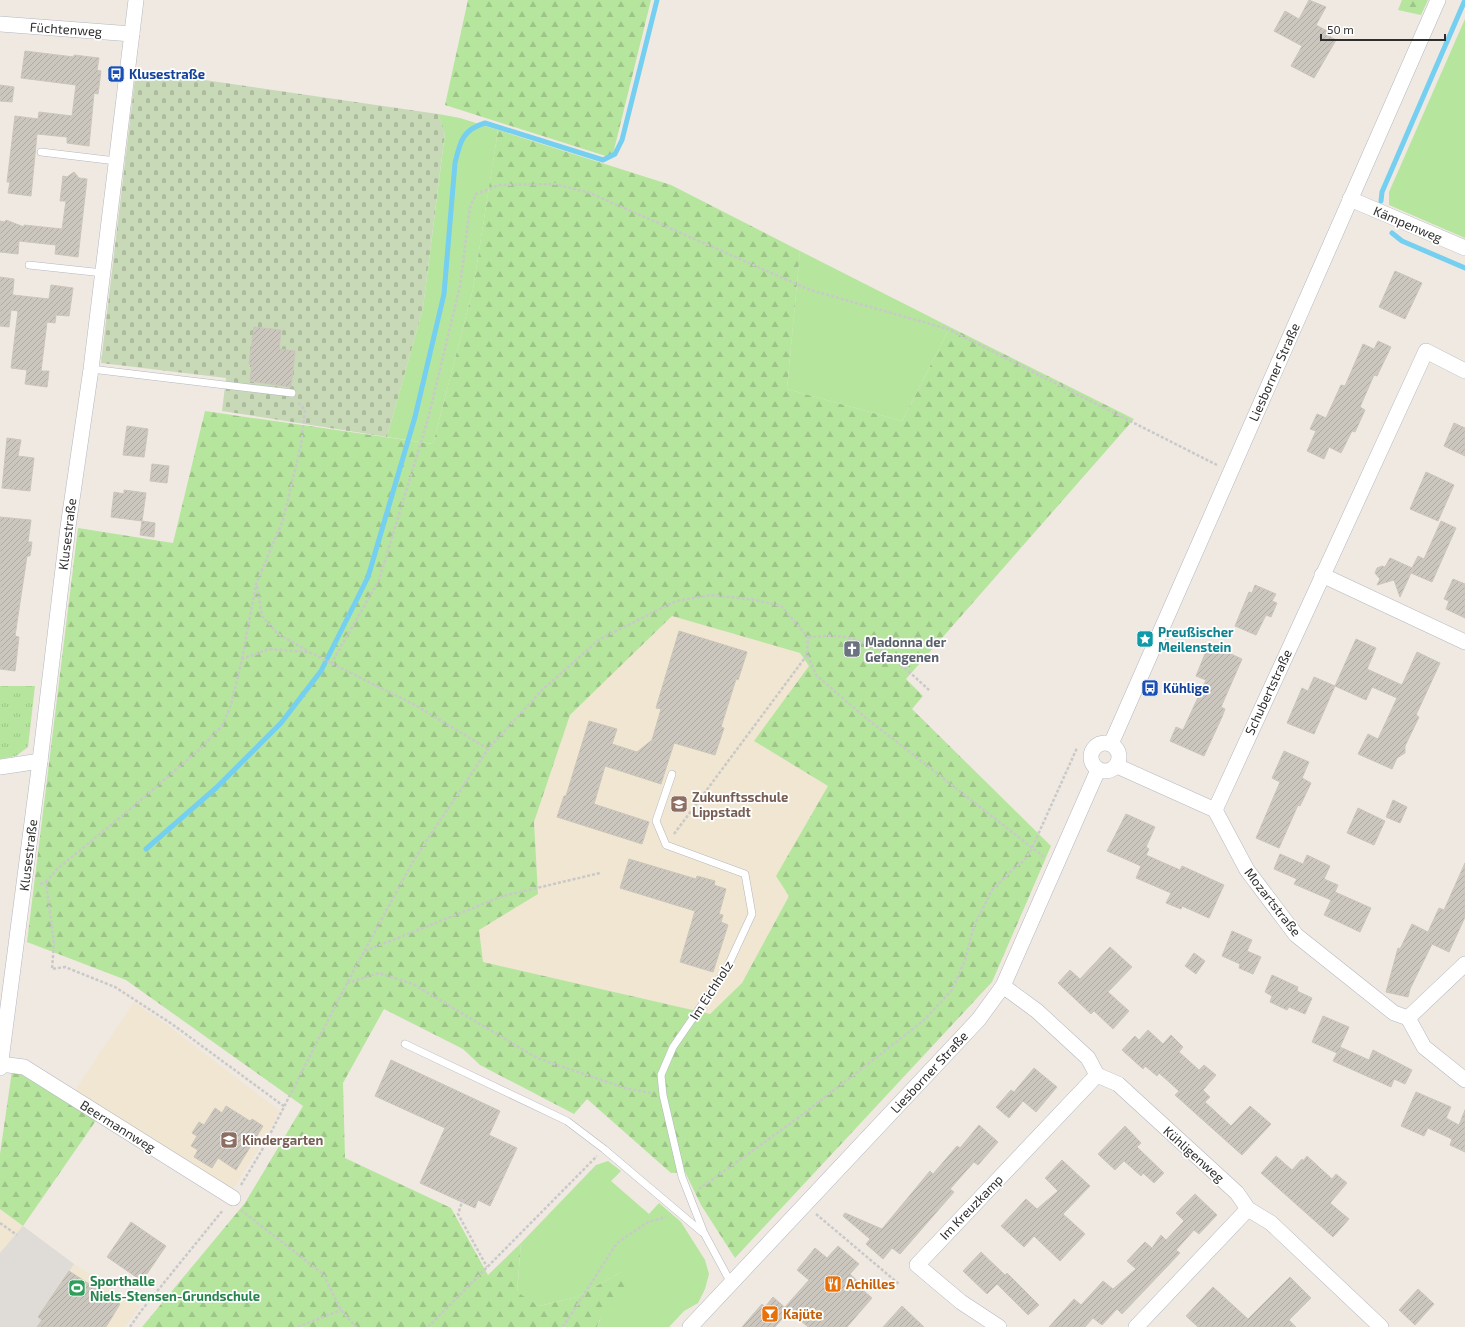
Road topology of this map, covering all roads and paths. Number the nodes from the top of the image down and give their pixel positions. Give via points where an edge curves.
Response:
1 (136, 0) edge
2 (1438, 0) edge
3 (0, 24) edge
4 (132, 34) junction
5 (41, 152) dead end
6 (116, 161) junction
7 (1350, 199) junction
8 (1465, 248) edge
9 (29, 265) dead end
10 (103, 273) junction
11 (91, 369) junction
12 (1465, 370) edge
13 (292, 393) joint
14 (1230, 472) junction
15 (1322, 575) junction
16 (256, 584) junction
17 (808, 637) junction
18 (1464, 642) edge
19 (309, 652) junction
20 (808, 654) junction
21 (242, 659) junction
22 (331, 664) junction
23 (929, 690) dead end
24 (1111, 744) junction
25 (1077, 748) dead end
26 (488, 749) junction
27 (40, 761) junction
28 (1117, 766) junction
29 (0, 767) edge
30 (1098, 770) junction
31 (672, 774) dead end
32 (1215, 810) junction
33 (666, 845) junction
34 (1032, 848) junction
35 (1056, 866) junction
36 (600, 873) dead end
37 (46, 882) junction
38 (24, 887) junction
39 (365, 951) junction
40 (1465, 964) edge
41 (347, 983) junction
42 (1003, 986) junction
43 (1408, 1018) junction
44 (405, 1044) dead end
45 (0, 1064) edge
46 (0, 1068) edge
47 (1097, 1075) junction
48 (1465, 1080) edge
49 (663, 1095) junction
50 (285, 1107) junction
51 (604, 1149) junction
52 (233, 1198) junction
53 (690, 1198) junction
54 (463, 1199) dead end
55 (805, 1205) junction
56 (1248, 1209) junction
57 (680, 1212) junction
58 (0, 1223) edge
59 (704, 1234) junction
60 (17, 1235) dead end
61 (487, 1267) junction
62 (731, 1283) junction
63 (899, 1284) dead end
64 (341, 1310) junction
65 (130, 1327) edge
66 (298, 1327) edge
67 (356, 1327) edge
68 (428, 1327) edge
69 (563, 1327) edge
70 (690, 1327) edge
71 (999, 1327) edge
72 (1136, 1327) edge
73 (1381, 1327) edge

1 - 4 street, Klusestraße
2 - 7 street, Liesborner Straße
3 - 4 street, Füchtenweg
4 - 6 street, Klusestraße
5 - 6 lane
6 - 10 street, Klusestraße
7 - 8 street, Kämpenweg
7 - 14 street, Liesborner Straße
9 - 10 lane
10 - 11 street, Klusestraße
11 - 13 lane
11 - 27 street, Klusestraße via 68,527
12 - 15 street, Schubertstraße via 1426,351
13 - 16 path via 305,410 301,444 283,520
14 - 22 path via 948,329 810,290 590,193 555,184 499,185 476,194 470,207 460,286 428,419 379,580
14 - 24 street, Liesborner Straße
15 - 18 street
15 - 32 street, Schubertstraße
16 - 19 path via 262,616 278,634
16 - 21 path
17 - 20 path
17 - 23 path via 837,636 873,645 905,667
17 - 26 path via 781,606 756,600 711,595 676,601 600,639 542,690
19 - 21 path via 269,649
19 - 22 path
20 - 33 path
20 - 34 path via 816,675 837,694
21 - 37 path via 231,704 222,726 200,749
22 - 26 path via 415,705
24 - 28 street via 1119,754
24 - 30 street via 1103,743 1093,750 1091,759
25 - 34 path
26 - 39 path via 415,858
27 - 29 street
27 - 38 street, Klusestraße
28 - 30 street via 1110,771
28 - 32 street
30 - 35 street, Liesborner Straße
31 - 33 lane via 656,821
32 - 43 street, Mozartstraße via 1247,870 1296,935 1394,1013
33 - 49 lane, Im Eichholz via 745,874 752,914 726,970 672,1048 661,1075
34 - 35 path
34 - 53 path via 1024,861 1013,868 992,890 974,926 965,960 952,990 922,1022 798,1118 702,1185
35 - 42 street, Liesborner Straße
36 - 39 path via 503,896
37 - 38 path
37 - 50 path via 54,943 52,970 65,968 116,987 172,1024
38 - 45 street, Klusestraße
39 - 41 path
40 - 43 street
41 - 49 path via 379,973 413,984 537,1058 625,1088
41 - 50 path
42 - 47 street via 1037,1011 1088,1058
42 - 55 street, Liesborner Straße via 978,1019
43 - 48 street via 1424,1047
44 - 51 lane, Im Eichholz via 567,1121
45 - 46 street, Klusestraße
45 - 52 street, Beermannweg via 24,1067
47 - 56 street, Kühligenweg via 1118,1084 1236,1193
47 - 71 street, Im Kreuzkamp via 916,1265 961,1302
49 - 53 lane, Im Eichholz via 682,1177
50 - 52 path
51 - 57 lane, Im Eichholz
51 - 61 path
52 - 64 path via 242,1212 323,1274
52 - 65 path
53 - 59 lane, Im Eichholz
54 - 61 path via 458,1214
55 - 62 street, Liesborner Straße
55 - 63 path
56 - 72 street
56 - 73 street, Kühligenweg via 1271,1223
57 - 59 lane, Im Eichholz
57 - 69 path via 648,1222 617,1243
58 - 60 path
59 - 62 lane, Im Eichholz
61 - 68 path
62 - 70 street, Liesborner Straße
64 - 66 path
64 - 67 path

